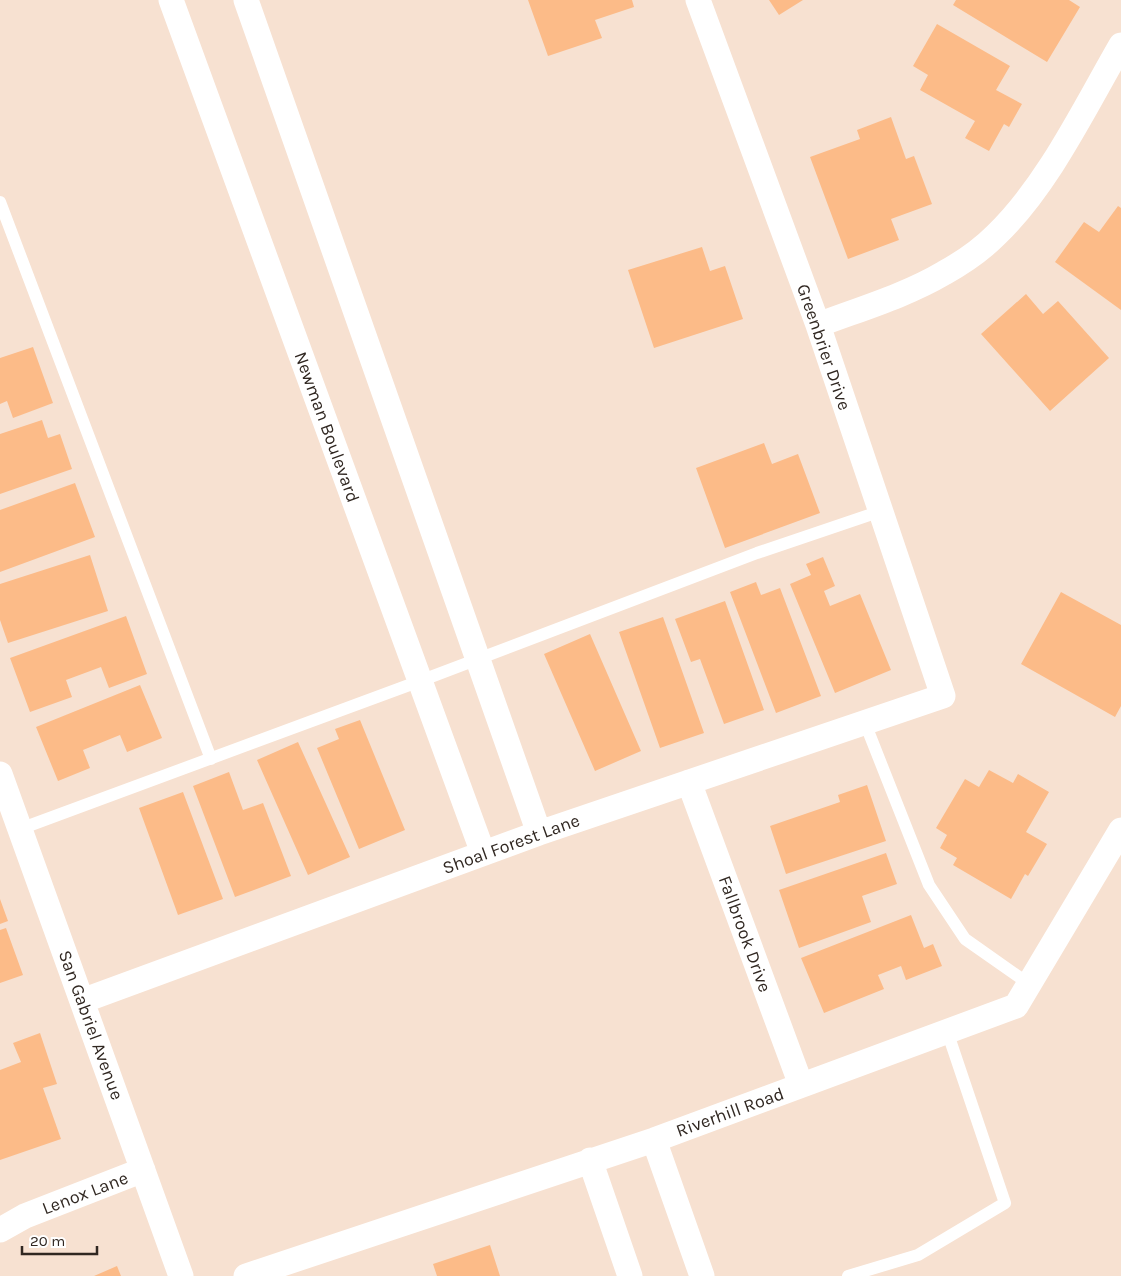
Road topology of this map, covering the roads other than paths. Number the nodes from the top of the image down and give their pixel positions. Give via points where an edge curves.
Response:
1 (171, 0) edge
2 (246, 0) edge
3 (698, 0) edge
4 (1121, 45) edge
5 (0, 202) edge
6 (818, 325) junction
7 (881, 511) junction
8 (478, 659) junction
9 (420, 681) junction
10 (943, 696) joint
11 (866, 723) junction
12 (210, 759) junction
13 (0, 774) edge
14 (689, 782) junction
15 (20, 829) junction
16 (1121, 830) edge
17 (539, 833) junction
18 (483, 853) junction
19 (1029, 984) junction
20 (82, 1001) junction
21 (947, 1031) junction
22 (801, 1086) junction
23 (654, 1140) junction
24 (590, 1160) junction
25 (143, 1170) junction
26 (0, 1230) edge
27 (181, 1276) edge
28 (246, 1276) edge
29 (630, 1276) edge
30 (702, 1276) edge
31 (848, 1276) edge

1 - 9 street, Newman Boulevard
2 - 8 street
3 - 6 street, Greenbrier Drive
4 - 6 street via 1049,168 996,236 926,283
5 - 12 lane
6 - 7 street, Greenbrier Drive
7 - 8 lane via 757,553
7 - 10 street, Greenbrier Drive
8 - 9 lane
8 - 17 street
9 - 12 lane
9 - 18 street, Newman Boulevard
10 - 11 street, Shoal Forest Lane
11 - 14 street, Shoal Forest Lane
11 - 19 lane via 929,885 965,940
12 - 15 lane
13 - 15 street, San Gabriel Avenue
14 - 17 street, Shoal Forest Lane
14 - 22 street, Fallbrook Drive
15 - 20 street, San Gabriel Avenue
16 - 19 street, Riverhill Road
17 - 18 street, Shoal Forest Lane
18 - 20 street, Shoal Forest Lane
19 - 21 street, Riverhill Road via 1016,1006
20 - 25 street, San Gabriel Avenue
21 - 22 street, Riverhill Road
21 - 31 lane via 1005,1203 918,1255
22 - 23 street, Riverhill Road
23 - 24 street, Riverhill Road
23 - 30 street
24 - 28 street, Riverhill Road
24 - 29 street
25 - 26 street, Lenox Lane via 25,1216
25 - 27 street, San Gabriel Avenue

